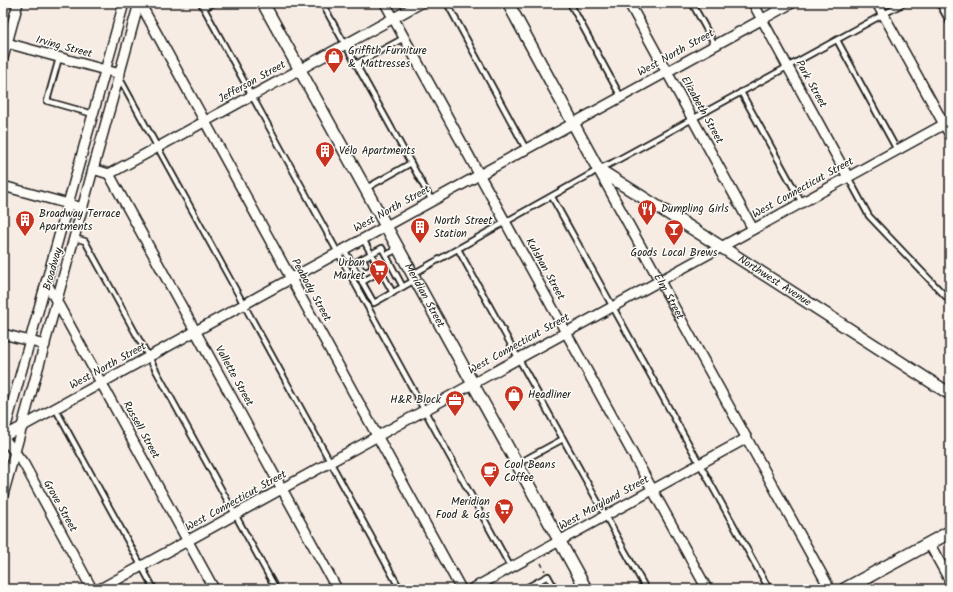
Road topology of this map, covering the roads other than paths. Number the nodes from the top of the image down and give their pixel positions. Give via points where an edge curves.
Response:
1 (18, 3) edge
2 (124, 3) edge
3 (140, 3) edge
4 (201, 3) edge
5 (214, 3) edge
6 (263, 3) edge
7 (322, 3) edge
8 (385, 3) edge
9 (421, 3) edge
10 (447, 3) edge
11 (508, 3) edge
12 (570, 3) edge
13 (630, 3) edge
14 (692, 3) edge
15 (753, 3) edge
16 (792, 3) edge
17 (877, 3) edge
18 (904, 3) edge
19 (939, 3) edge
20 (204, 8) junction
21 (883, 14) junction
22 (393, 18) junction
23 (762, 20) junction
24 (950, 23) edge
25 (404, 38) junction
26 (837, 40) junction
27 (5, 43) edge
28 (345, 44) junction
29 (715, 45) junction
30 (3, 58) edge
31 (60, 58) junction
32 (356, 64) junction
33 (787, 67) junction
34 (105, 70) junction
35 (299, 70) junction
36 (667, 72) junction
37 (119, 76) junction
38 (741, 92) junction
39 (252, 96) junction
40 (621, 97) junction
41 (93, 114) junction
42 (693, 118) junction
43 (205, 122) junction
44 (573, 123) junction
45 (947, 123) edge
46 (950, 135) edge
47 (157, 148) junction
48 (526, 149) junction
49 (897, 150) junction
50 (411, 163) junction
51 (93, 169) junction
52 (598, 169) junction
53 (109, 174) junction
54 (479, 175) junction
55 (848, 177) junction
56 (3, 186) edge
57 (365, 189) junction
58 (552, 196) junction
59 (432, 201) junction
60 (802, 203) junction
61 (68, 204) junction
62 (83, 208) junction
63 (506, 222) junction
64 (386, 226) junction
65 (753, 229) junction
66 (74, 238) junction
67 (363, 238) junction
68 (721, 247) junction
69 (398, 249) junction
70 (458, 249) junction
71 (341, 251) junction
72 (371, 254) junction
73 (386, 255) junction
74 (362, 258) junction
75 (352, 264) junction
76 (366, 265) dead end
77 (381, 271) junction
78 (414, 277) junction
79 (291, 279) junction
80 (660, 281) junction
81 (46, 282) junction
82 (362, 282) junction
83 (403, 287) junction
84 (393, 292) junction
85 (57, 302) junction
86 (950, 302) edge
87 (244, 304) junction
88 (612, 307) junction
89 (195, 331) junction
90 (566, 332) junction
91 (3, 334) edge
92 (30, 341) junction
93 (45, 345) junction
94 (148, 357) junction
95 (518, 358) junction
96 (101, 383) junction
97 (473, 384) junction
98 (950, 394) edge
99 (55, 408) junction
100 (425, 410) junction
101 (22, 426) junction
102 (377, 436) junction
103 (3, 437) edge
104 (747, 438) junction
105 (563, 439) junction
106 (15, 452) junction
107 (331, 462) junction
108 (517, 464) junction
109 (700, 464) junction
110 (5, 479) edge
111 (282, 489) junction
112 (653, 490) junction
113 (3, 495) edge
114 (235, 515) junction
115 (606, 516) junction
116 (950, 532) edge
117 (188, 541) junction
118 (560, 541) junction
119 (929, 543) junction
120 (142, 566) junction
121 (511, 568) junction
122 (950, 581) edge
123 (92, 589) edge
124 (100, 589) edge
125 (154, 589) edge
126 (214, 589) edge
127 (276, 589) edge
128 (337, 589) edge
129 (400, 589) edge
130 (461, 589) edge
131 (472, 589) edge
132 (524, 589) edge
133 (555, 589) edge
134 (586, 589) edge
135 (646, 589) edge
136 (708, 589) edge
137 (769, 589) edge
138 (830, 589) edge
139 (845, 589) edge

1 - 27 street
2 - 34 street, Broadway
3 - 37 street, Broadway
3 - 43 street, Peabody Street
4 - 20 lane
5 - 20 lane
6 - 35 street, Meridian Street
7 - 28 lane
8 - 22 street, Kulshan Street
9 - 22 street, Jefferson Street
10 - 48 lane
11 - 44 street, Elm Street
12 - 40 lane
13 - 36 street, Elizabeth Street
14 - 29 lane
15 - 23 street, Park Street
16 - 23 street, West North Street
17 - 21 street
18 - 21 lane
19 - 24 lane
20 - 39 lane
21 - 26 lane
21 - 45 street
22 - 25 street, Kulshan Street
22 - 28 street, Jefferson Street
23 - 29 street, West North Street
23 - 33 street, Park Street
25 - 32 lane
25 - 54 street, Kulshan Street
26 - 33 lane
26 - 49 lane
27 - 30 street
27 - 31 street, Irving Street
28 - 32 lane
28 - 35 street, Jefferson Street
29 - 36 street, West North Street
31 - 34 street, Irving Street
31 - 41 lane via 47,101
32 - 50 lane
33 - 38 lane
33 - 55 street, Park Street
34 - 37 street, Irving Street
34 - 41 street, Broadway
35 - 39 street, Jefferson Street
35 - 57 street, Meridian Street
36 - 40 street, West North Street
36 - 42 street, Elizabeth Street
37 - 47 lane
37 - 51 street, Broadway
38 - 42 lane
38 - 60 lane
39 - 43 street, Jefferson Street
39 - 71 lane
40 - 44 street, West North Street
41 - 61 street, Broadway
42 - 52 lane
42 - 65 street, Elizabeth Street
43 - 47 street, Jefferson Street
43 - 79 street, Peabody Street
44 - 48 street, West North Street
44 - 52 street, Elm Street
45 - 46 street
45 - 49 street, West Connecticut Street
47 - 53 street, Jefferson Street
47 - 87 lane
48 - 54 street, West North Street
49 - 55 street, West Connecticut Street
50 - 57 lane
50 - 59 lane
51 - 53 street
51 - 62 street, Broadway
52 - 58 lane
52 - 68 street, Northwest Avenue
52 - 80 street, Elm Street
53 - 89 street, Vallette Street
54 - 59 street, West North Street
54 - 63 street, Kulshan Street
55 - 60 street, West Connecticut Street
55 - 86 lane via 869,216
56 - 61 street
57 - 64 street, Meridian Street
58 - 63 lane
58 - 88 lane
59 - 64 street, West North Street
60 - 65 street, West Connecticut Street
61 - 62 street
61 - 81 street, Broadway
62 - 66 street, Broadway
63 - 70 lane
63 - 90 street, Kulshan Street
64 - 67 street, West North Street
64 - 69 street, Meridian Street
65 - 68 street, West Connecticut Street
66 - 85 street, Broadway
66 - 94 lane via 85,241
67 - 71 street, West North Street
67 - 72 lane
68 - 80 street, West Connecticut Street
68 - 98 street, Northwest Avenue
69 - 73 lane
69 - 78 street, Meridian Street
70 - 78 lane
70 - 95 lane
71 - 75 lane
71 - 79 street, West North Street
71 - 100 lane
72 - 73 lane via 382,248
72 - 74 lane
72 - 77 lane
73 - 83 lane
74 - 75 lane
74 - 76 lane
75 - 82 lane
77 - 82 lane
77 - 84 lane
78 - 83 lane
78 - 97 street, Meridian Street
79 - 87 street, West North Street
79 - 102 street, Peabody Street
80 - 88 street, West Connecticut Street
80 - 104 street, Elm Street
81 - 85 street, Russell Street
81 - 92 street, Broadway
82 - 84 lane via 374,304
83 - 84 lane
85 - 93 street, Broadway
85 - 96 street, Russell Street
87 - 89 street, West North Street
87 - 107 lane
88 - 90 street, West Connecticut Street
88 - 109 lane
89 - 94 street, West North Street
89 - 111 street, Vallette Street
90 - 95 street, West Connecticut Street
90 - 112 street, Kulshan Street
91 - 92 street
92 - 93 street
92 - 103 street, Broadway
93 - 101 street, Broadway
94 - 96 street, West North Street
94 - 114 lane
95 - 97 street, West Connecticut Street
95 - 105 lane
96 - 99 street, West North Street
96 - 117 street, Russell Street
97 - 100 street, West Connecticut Street
97 - 108 street, Meridian Street
99 - 101 street, West North Street
99 - 120 lane
100 - 102 street, West Connecticut Street
100 - 121 lane
101 - 103 street, West North Street
101 - 106 street, Broadway
102 - 107 street, West Connecticut Street
102 - 130 street, Peabody Street
103 - 106 street, Grove Street
104 - 109 street, West Maryland Street
104 - 138 street, Elm Street
105 - 108 lane
105 - 115 lane
106 - 110 street, Broadway
106 - 123 street, Grove Street
107 - 111 street, West Connecticut Street
107 - 129 lane
108 - 118 street, Meridian Street
109 - 112 street, West Maryland Street
109 - 137 lane
110 - 113 street, Broadway
111 - 114 street, West Connecticut Street
111 - 128 street, Vallette Street
112 - 115 street, West Maryland Street
112 - 136 street, Kulshan Street
114 - 117 street, West Connecticut Street
114 - 127 lane
115 - 118 street, West Maryland Street
115 - 135 lane
116 - 119 main road
117 - 120 street, West Connecticut Street
117 - 126 street, Russell Street
118 - 121 street, West Maryland Street
118 - 134 street, Meridian Street
119 - 122 street
119 - 139 main road
120 - 124 street, West Connecticut Street
120 - 125 lane
121 - 131 street, West Maryland Street
132 - 133 lane via 548,576

